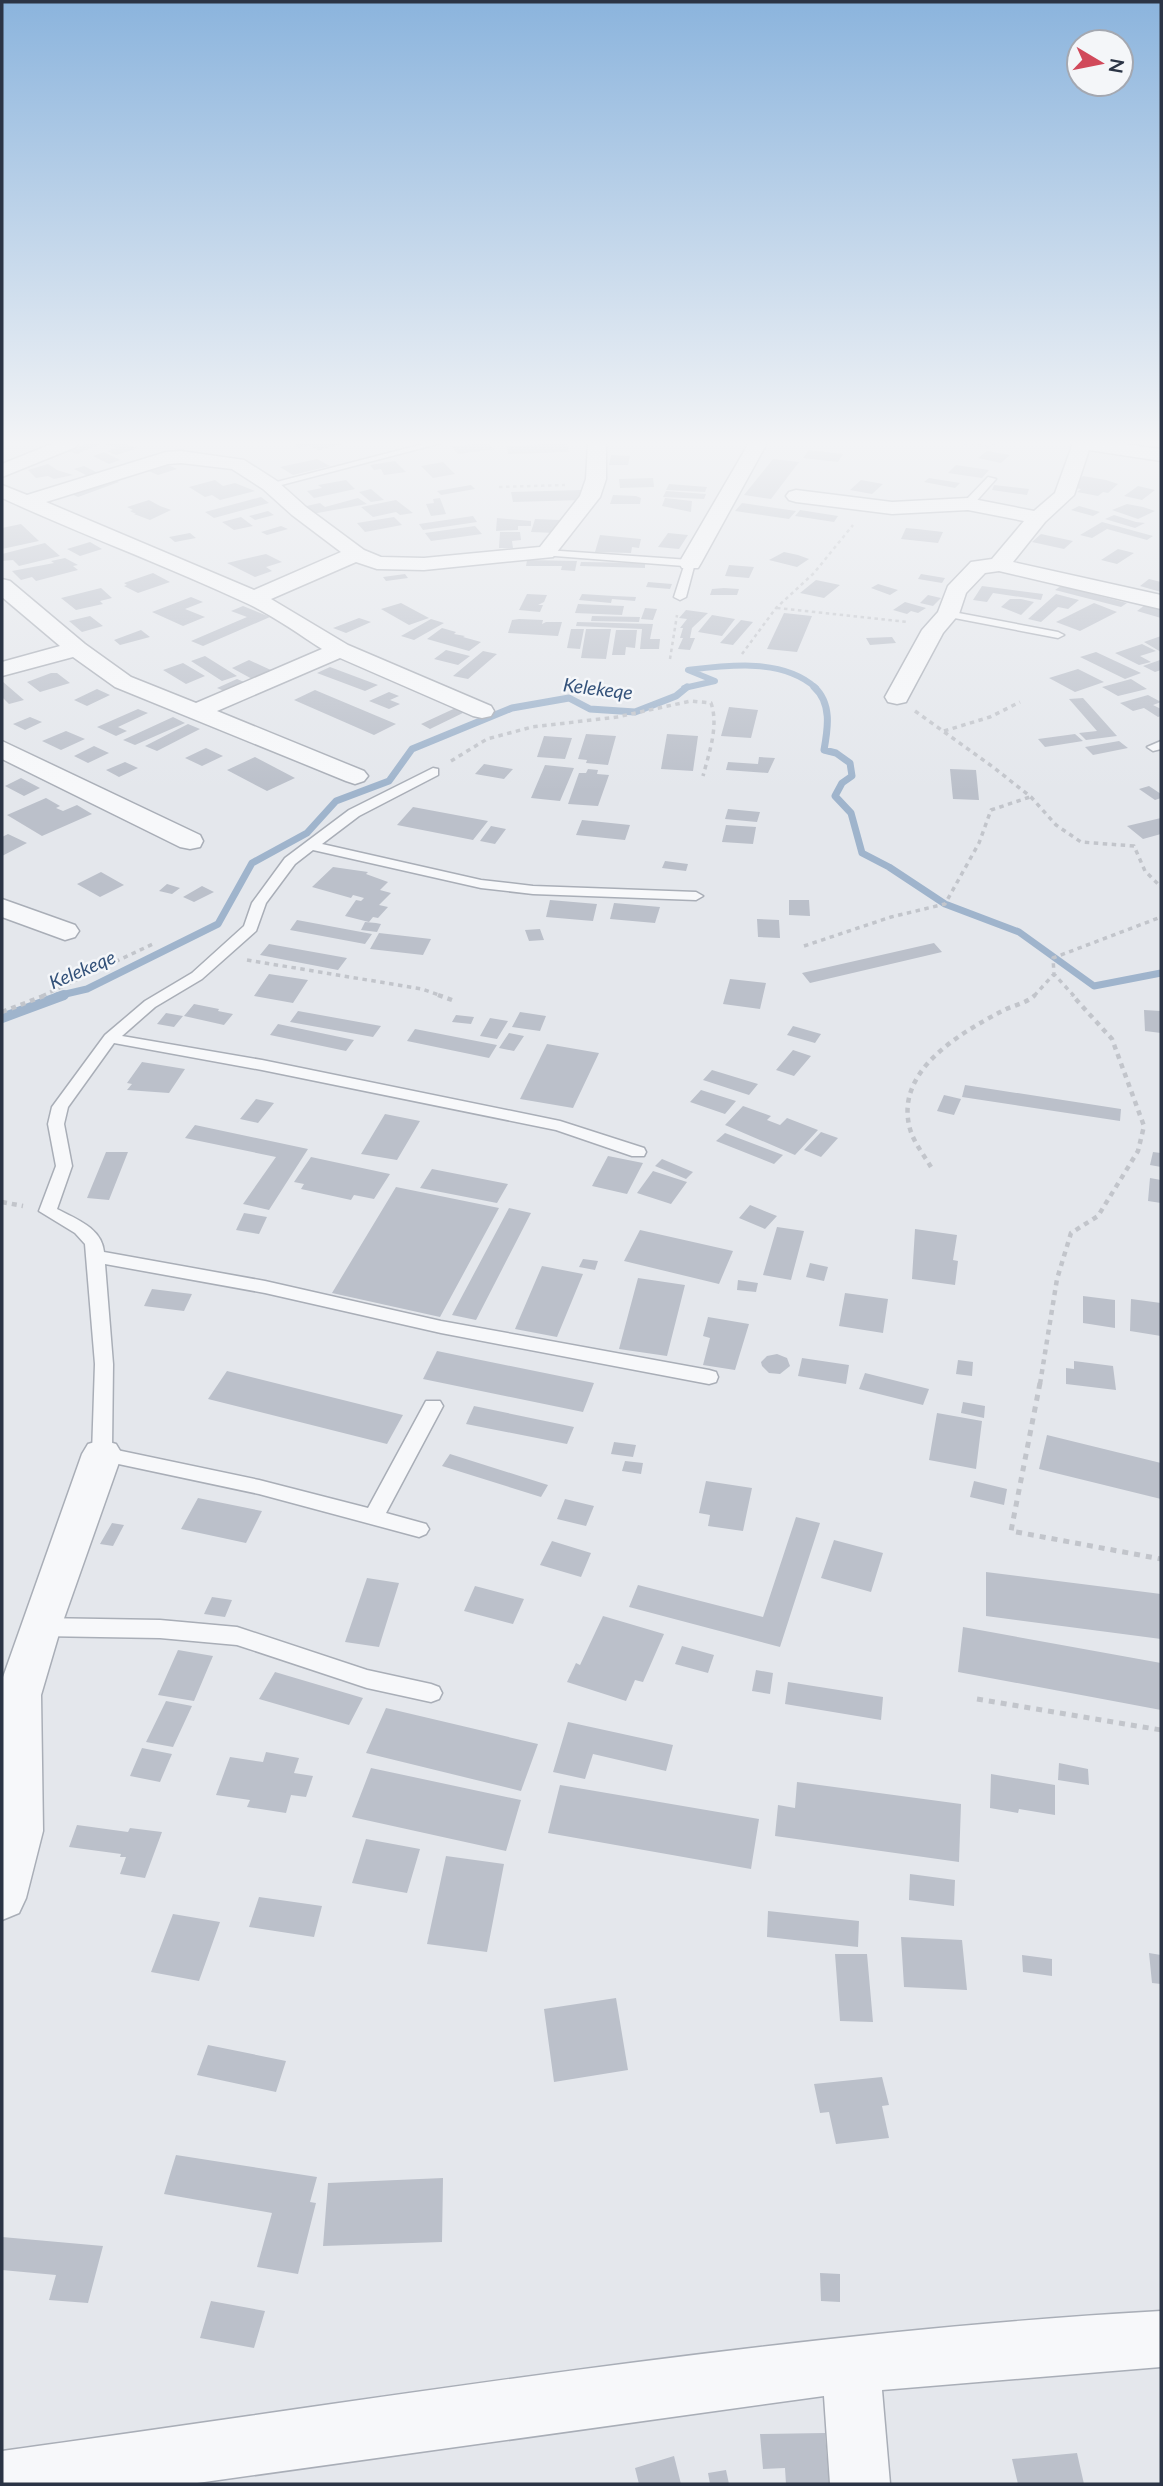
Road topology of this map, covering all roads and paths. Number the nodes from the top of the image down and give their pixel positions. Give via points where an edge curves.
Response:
1 (161, 559) edge
2 (344, 559) edge
3 (370, 559) edge
4 (467, 559) edge
5 (632, 559) edge
6 (692, 559) edge
7 (826, 559) edge
8 (1004, 559) edge
9 (690, 563) junction
10 (999, 565) junction
11 (2, 586) edge
12 (680, 597) joint
13 (254, 598) junction
14 (1161, 602) edge
15 (776, 608) junction
16 (943, 620) junction
17 (1058, 635) dead end
18 (77, 649) junction
19 (340, 650) junction
20 (742, 654) dead end
21 (670, 659) dead end
22 (2, 668) edge
23 (897, 697) joint
24 (1020, 702) dead end
25 (482, 711) dead end
26 (195, 712) junction
27 (944, 732) junction
28 (2, 749) edge
29 (433, 772) joint
30 (355, 776) dead end
31 (703, 776) dead end
32 (1031, 797) junction
33 (190, 841) dead end
34 (310, 845) junction
35 (1161, 887) edge
36 (696, 896) dead end
37 (2, 907) edge
38 (1161, 917) edge
39 (65, 931) dead end
40 (153, 944) dead end
41 (804, 946) dead end
42 (217, 957) junction
43 (1054, 974) junction
44 (452, 1000) dead end
45 (2, 1012) edge
46 (110, 1038) junction
47 (638, 1152) dead end
48 (931, 1167) dead end
49 (97, 1257) junction
50 (709, 1377) dead end
51 (433, 1406) dead end
52 (102, 1454) junction
53 (373, 1517) junction
54 (419, 1529) dead end
55 (1161, 1559) edge
56 (40, 1627) junction
57 (431, 1693) dead end
58 (977, 1699) dead end
59 (1161, 1730) edge
60 (2, 1898) edge
61 (1161, 2339) edge
62 (852, 2364) junction
63 (2, 2482) edge
64 (860, 2484) edge

1 - 13 street
2 - 13 street
3 - 4 street via 424,564
5 - 9 lane
6 - 9 street
7 - 15 path
8 - 10 street
9 - 12 lane
10 - 14 street
10 - 16 street via 979,567 956,591
11 - 18 street
12 - 21 path
13 - 19 street
15 - 16 path
15 - 20 path
16 - 17 lane
16 - 23 street
18 - 22 street
18 - 26 street via 123,682
19 - 25 street
19 - 26 street
23 - 27 path
24 - 27 path
26 - 30 street
27 - 32 path
28 - 33 street
29 - 31 path via 487,739 532,727 617,717 691,701 711,703 714,708
29 - 34 lane via 354,813
32 - 35 path via 1056,825 1081,842 1133,846 1145,871
32 - 41 path via 991,810 979,843 945,904
34 - 36 lane via 481,884
34 - 42 lane via 279,873 259,903 251,928
37 - 39 street
38 - 43 path via 1053,958
40 - 45 path
42 - 44 path via 272,962 422,989
42 - 46 lane
43 - 48 path via 1031,1000 972,1028 940,1049 921,1070 907,1097 909,1128
43 - 55 path via 1112,1039 1144,1126 1138,1151 1098,1216 1071,1233 1057,1279 1011,1531
46 - 47 lane via 560,1126
46 - 49 lane via 61,1107 56,1124 64,1166 48,1211 81,1229 94,1242
49 - 50 lane
49 - 52 lane via 104,1364
51 - 53 lane
52 - 53 lane
52 - 56 street
53 - 54 lane
56 - 57 lane via 237,1636 367,1679
56 - 60 street via 19,1695 20,1831
58 - 59 path
61 - 62 street
62 - 63 street
62 - 64 street

